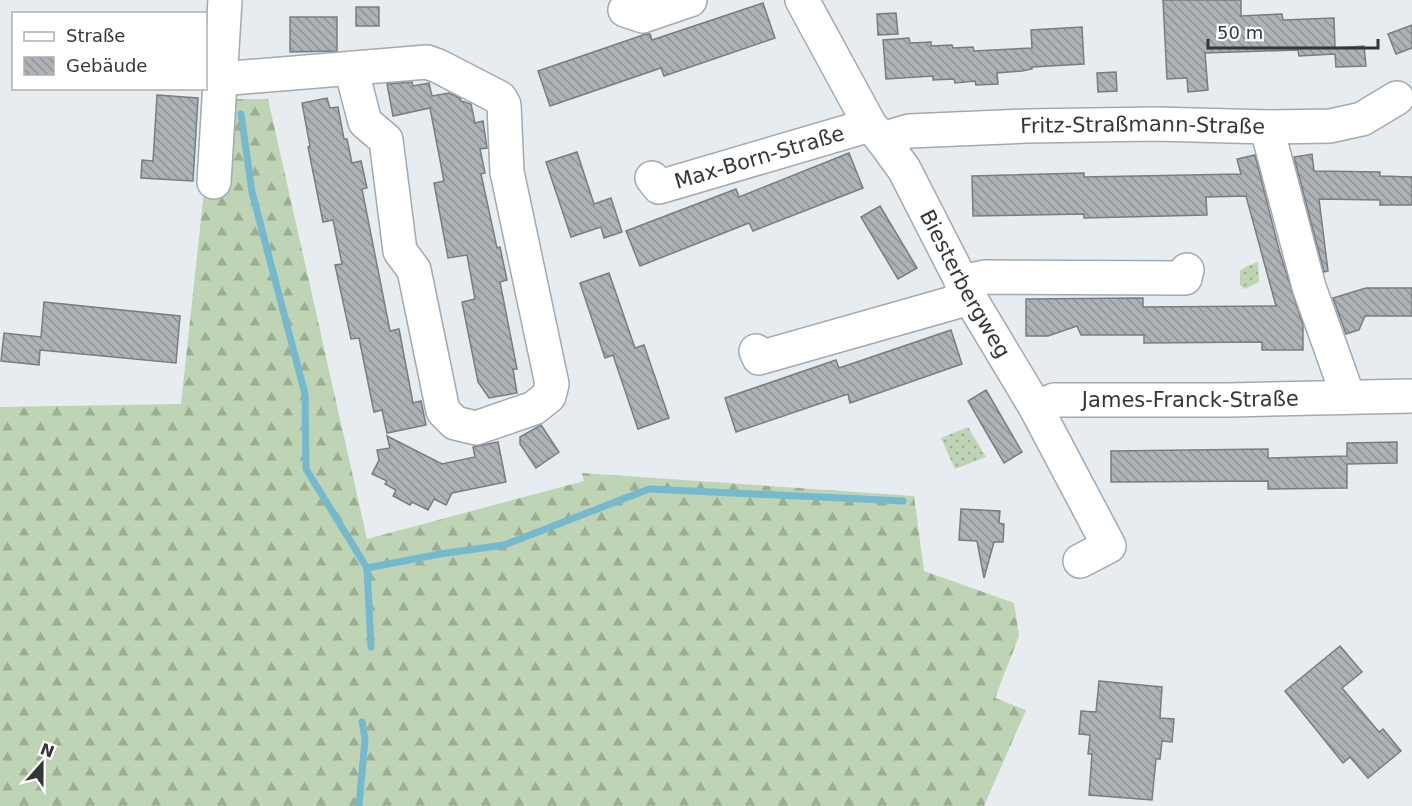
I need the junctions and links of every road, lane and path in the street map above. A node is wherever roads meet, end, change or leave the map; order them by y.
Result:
1 (225, 0) edge
2 (690, 0) edge
3 (802, 0) edge
4 (625, 10) dead end
5 (351, 68) junction
6 (220, 79) junction
7 (1398, 98) dead end
8 (1269, 127) junction
9 (876, 132) junction
10 (652, 178) dead end
11 (214, 182) dead end
12 (1187, 270) dead end
13 (965, 290) junction
14 (756, 351) dead end
15 (1412, 396) edge
16 (1345, 397) junction
17 (1036, 408) junction
18 (1080, 561) dead end

1 - 6 street
2 - 4 street
3 - 9 street, Biesterbergweg
5 - 5 street
5 - 6 street
6 - 11 street
7 - 8 street, Fritz-Straßmann-Straße
8 - 9 street, Fritz-Straßmann-Straße
8 - 16 street
9 - 10 street, Max-Born-Straße
9 - 13 street, Biesterbergweg
12 - 13 street
13 - 14 street
13 - 17 street, Biesterbergweg
15 - 16 street, James-Franck-Straße
16 - 17 street, James-Franck-Straße
17 - 18 street, Biesterbergweg

